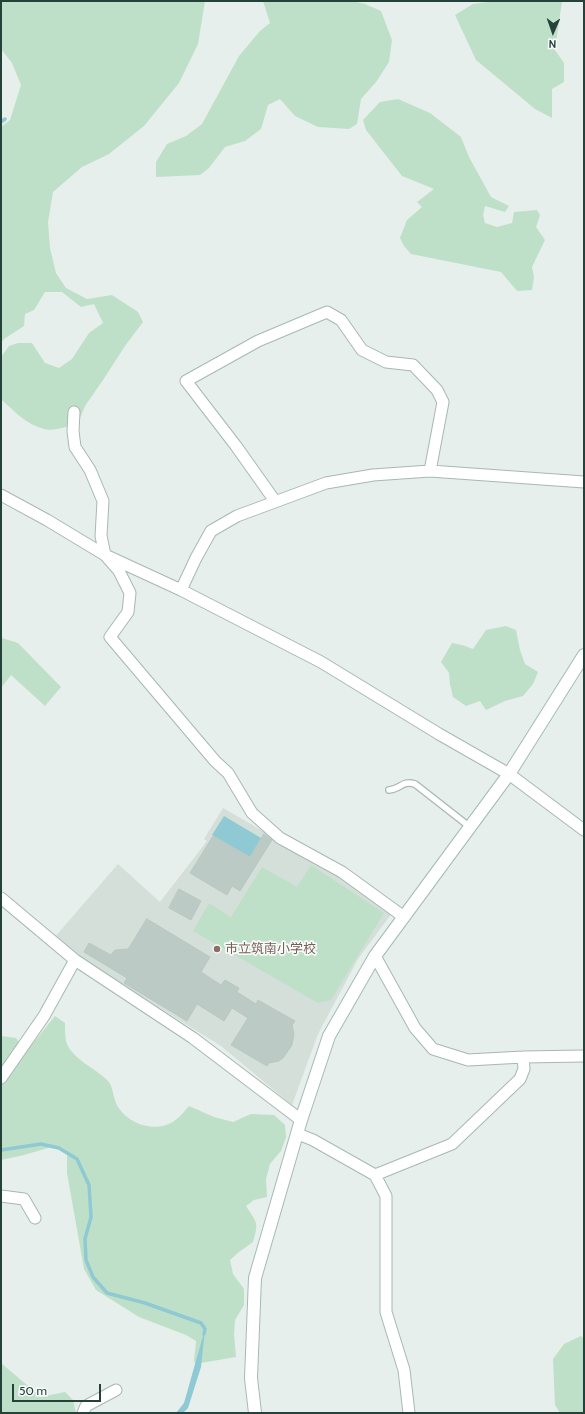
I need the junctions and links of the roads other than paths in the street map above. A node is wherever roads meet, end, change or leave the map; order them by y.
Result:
1 (74, 412) dead end
2 (430, 471) junction
3 (584, 482) edge
4 (1, 495) edge
5 (275, 501) junction
6 (105, 555) junction
7 (181, 590) junction
8 (584, 655) edge
9 (509, 774) junction
10 (389, 790) dead end
11 (470, 827) junction
12 (584, 830) edge
13 (1, 898) edge
14 (404, 917) junction
15 (376, 956) junction
16 (75, 960) junction
17 (584, 1056) edge
18 (523, 1057) junction
19 (1, 1078) edge
20 (301, 1120) junction
21 (298, 1134) junction
22 (375, 1175) junction
23 (1, 1196) edge
24 (35, 1218) dead end
25 (116, 1390) dead end
26 (83, 1413) edge
27 (255, 1413) edge
28 (409, 1413) edge

1 - 6 street
2 - 3 street
2 - 5 street
2 - 5 street
4 - 6 street
5 - 7 street
6 - 7 street
6 - 14 street
7 - 9 street
8 - 9 street
9 - 11 street
9 - 12 street
10 - 11 lane
11 - 14 street
13 - 16 street
14 - 15 street
15 - 18 street
15 - 20 street
16 - 19 street
16 - 20 street
17 - 18 street
18 - 22 street
20 - 21 street
21 - 22 street
21 - 27 street
22 - 28 street
23 - 24 street
25 - 26 street

